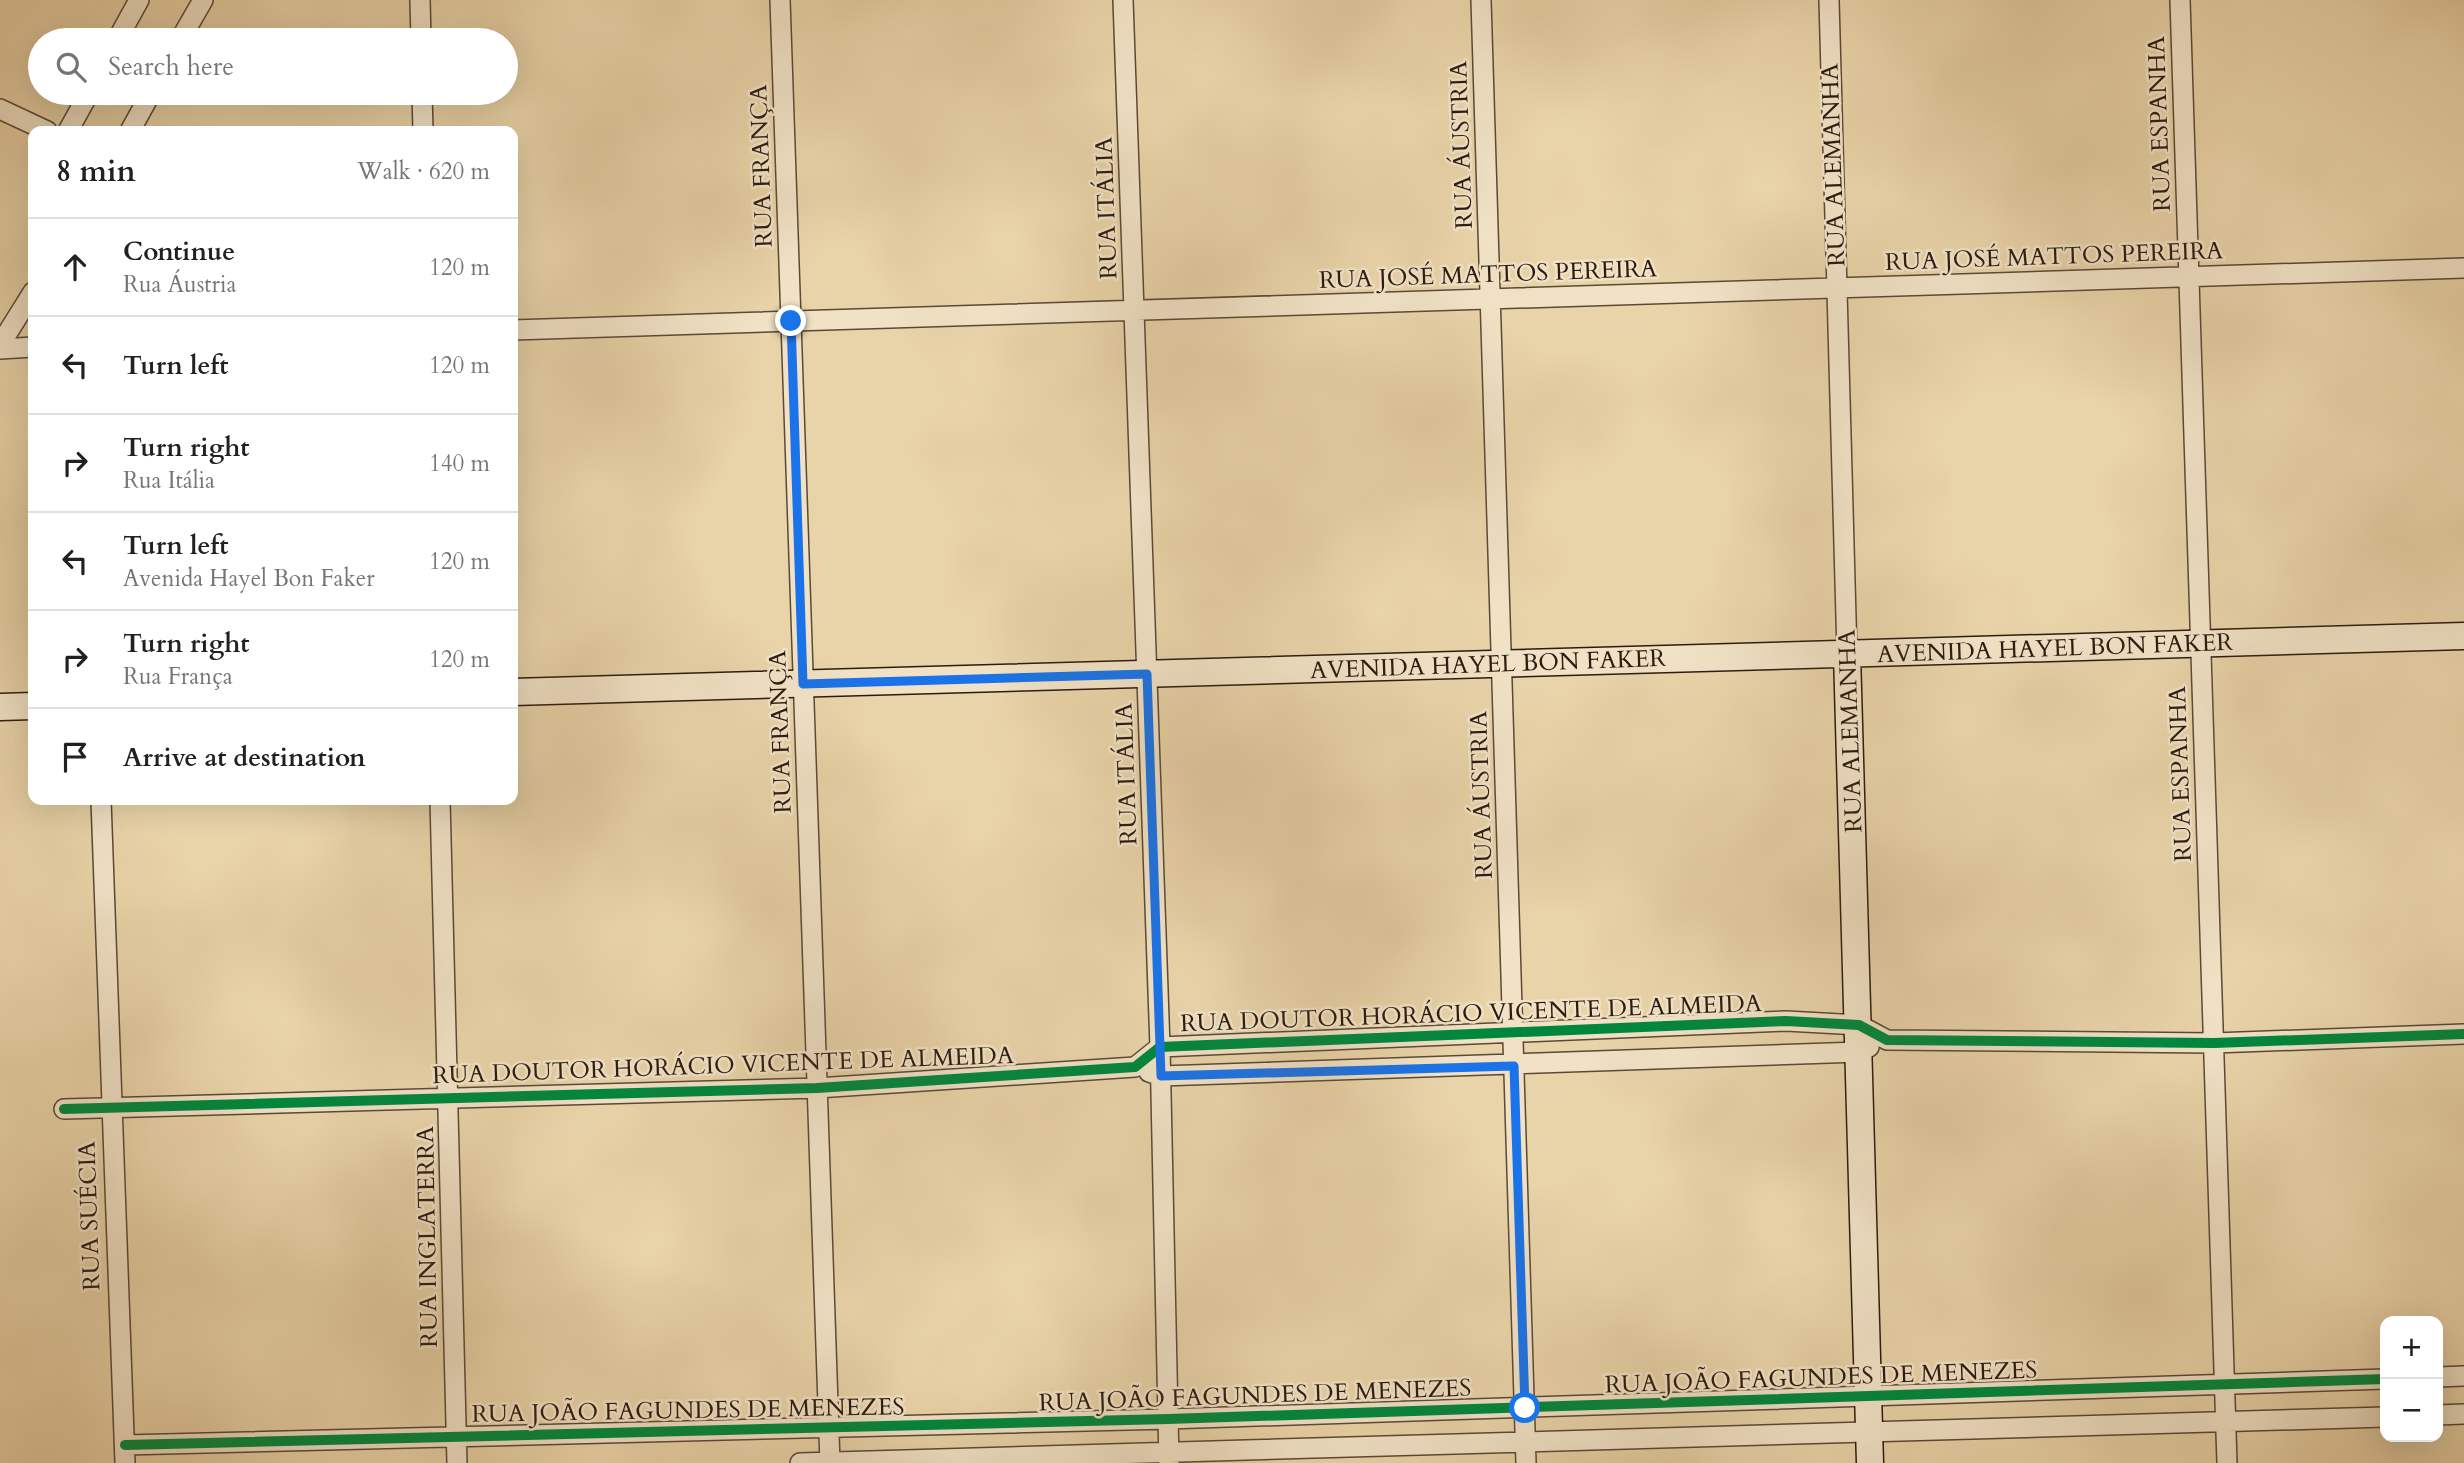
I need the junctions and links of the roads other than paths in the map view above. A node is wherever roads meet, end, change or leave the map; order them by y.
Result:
1 (139, 0) edge
2 (203, 0) edge
3 (420, 0) edge
4 (780, 0) edge
5 (1123, 0) edge
6 (1481, 0) edge
7 (1829, 0) edge
8 (2180, 0) edge
9 (124, 28) edge
10 (187, 28) edge
11 (421, 28) edge
12 (82, 105) edge
13 (144, 105) edge
14 (422, 105) edge
15 (0, 109) edge
16 (36, 126) edge
17 (71, 126) edge
18 (133, 126) edge
19 (423, 126) edge
20 (2464, 268) edge
21 (2189, 276) junction
22 (1837, 288) junction
23 (1490, 299) junction
24 (28, 300) edge
25 (1134, 310) junction
26 (791, 321) junction
27 (518, 330) edge
28 (0, 347) edge
29 (28, 347) edge
30 (2464, 636) edge
31 (2200, 644) junction
32 (1847, 654) junction
33 (1502, 664) junction
34 (1147, 674) junction
35 (803, 684) junction
36 (518, 692) edge
37 (28, 706) edge
38 (0, 707) edge
39 (101, 805) edge
40 (440, 805) edge
41 (1859, 1025) junction
42 (1513, 1030) junction
43 (2464, 1034) edge
44 (1887, 1040) junction
45 (2214, 1043) junction
46 (1160, 1047) junction
47 (1859, 1052) junction
48 (1514, 1066) junction
49 (1135, 1067) junction
50 (1161, 1076) junction
51 (817, 1088) junction
52 (448, 1098) junction
53 (64, 1108) dead end
54 (110, 1108) junction
55 (2464, 1376) edge
56 (2443, 1377) edge
57 (2380, 1379) edge
58 (2225, 1386) junction
59 (1868, 1397) junction
60 (1525, 1408) junction
61 (2464, 1414) edge
62 (2443, 1415) edge
63 (2380, 1417) edge
64 (1168, 1419) junction
65 (2226, 1422) junction
66 (829, 1427) junction
67 (1869, 1433) junction
68 (457, 1437) junction
69 (1526, 1442) junction
70 (125, 1454) edge
71 (1169, 1458) edge
72 (457, 1463) edge
73 (800, 1463) edge
74 (830, 1463) edge
75 (1526, 1463) edge
76 (1870, 1463) edge
77 (2227, 1463) edge

1 - 9 street
2 - 10 street
3 - 11 street
4 - 26 street, RUA FRANÇA
5 - 25 street, RUA ITÁLIA
6 - 23 street, RUA ÁUSTRIA
7 - 22 street, RUA ALEMANHA
8 - 21 street, RUA ESPANHA
12 - 17 street
13 - 18 street
14 - 19 street
15 - 16 street
20 - 21 street, RUA JOSÉ MATTOS PEREIRA
21 - 22 street, RUA JOSÉ MATTOS PEREIRA
21 - 31 street, RUA ESPANHA
22 - 23 street, RUA JOSÉ MATTOS PEREIRA
22 - 32 street, RUA ALEMANHA
23 - 25 street, RUA JOSÉ MATTOS PEREIRA
23 - 33 street, RUA ÁUSTRIA
24 - 28 street
25 - 26 street, RUA JOSÉ MATTOS PEREIRA
25 - 34 street, RUA ITÁLIA
26 - 27 street, RUA JOSÉ MATTOS PEREIRA
26 - 35 street, RUA FRANÇA
28 - 29 street
30 - 31 street, AVENIDA HAYEL BON FAKER
31 - 32 street, AVENIDA HAYEL BON FAKER
31 - 45 street, RUA ESPANHA
32 - 33 street, AVENIDA HAYEL BON FAKER
32 - 41 street, RUA ALEMANHA
33 - 34 street, AVENIDA HAYEL BON FAKER
33 - 42 street, RUA ÁUSTRIA
34 - 35 street, AVENIDA HAYEL BON FAKER
34 - 46 street, RUA ITÁLIA
35 - 36 street, AVENIDA HAYEL BON FAKER
35 - 51 street, RUA FRANÇA
37 - 38 street
39 - 54 street, RUA SUÉCIA
40 - 52 street, RUA INGLATERRA
41 - 42 street, RUA DOUTOR HORÁCIO VICENTE DE ALMEIDA
41 - 44 street, RUA DOUTOR HORÁCIO VICENTE DE ALMEIDA
41 - 47 street, RUA ALEMANHA
42 - 46 street, RUA DOUTOR HORÁCIO VICENTE DE ALMEIDA
42 - 48 street, RUA ÁUSTRIA
43 - 45 street, RUA DOUTOR HORÁCIO VICENTE DE ALMEIDA
44 - 45 street, RUA DOUTOR HORÁCIO VICENTE DE ALMEIDA
44 - 47 street
45 - 58 street, RUA ESPANHA
46 - 49 street, RUA DOUTOR HORÁCIO VICENTE DE ALMEIDA
46 - 50 street, RUA ITÁLIA
47 - 48 street
47 - 59 street, RUA ALEMANHA
48 - 50 street
48 - 60 street, RUA ÁUSTRIA
49 - 50 street
49 - 51 street, RUA DOUTOR HORÁCIO VICENTE DE ALMEIDA
50 - 64 street, RUA ITÁLIA
51 - 52 street, RUA DOUTOR HORÁCIO VICENTE DE ALMEIDA
51 - 66 street, RUA FRANÇA
52 - 54 street, RUA DOUTOR HORÁCIO VICENTE DE ALMEIDA
52 - 68 street, RUA INGLATERRA
53 - 54 street, RUA DOUTOR HORÁCIO VICENTE DE ALMEIDA
54 - 70 street, RUA SUÉCIA
55 - 56 street
57 - 58 street, RUA JOÃO FAGUNDES DE MENEZES
58 - 59 street, RUA JOÃO FAGUNDES DE MENEZES
58 - 65 street, RUA ESPANHA
59 - 60 street, RUA JOÃO FAGUNDES DE MENEZES
59 - 67 street, RUA ALEMANHA
60 - 64 street, RUA JOÃO FAGUNDES DE MENEZES
60 - 69 street, RUA ÁUSTRIA
61 - 62 street
63 - 65 street
64 - 66 street, RUA JOÃO FAGUNDES DE MENEZES
64 - 71 street, RUA ITÁLIA
65 - 67 street
65 - 77 street, RUA ESPANHA
66 - 68 street, RUA JOÃO FAGUNDES DE MENEZES
66 - 74 street, RUA FRANÇA
67 - 69 street
67 - 76 street, RUA ALEMANHA
68 - 70 street, RUA JOÃO FAGUNDES DE MENEZES
68 - 72 street, RUA INGLATERRA
69 - 71 street
69 - 75 street, RUA ÁUSTRIA
71 - 74 street
73 - 74 street

